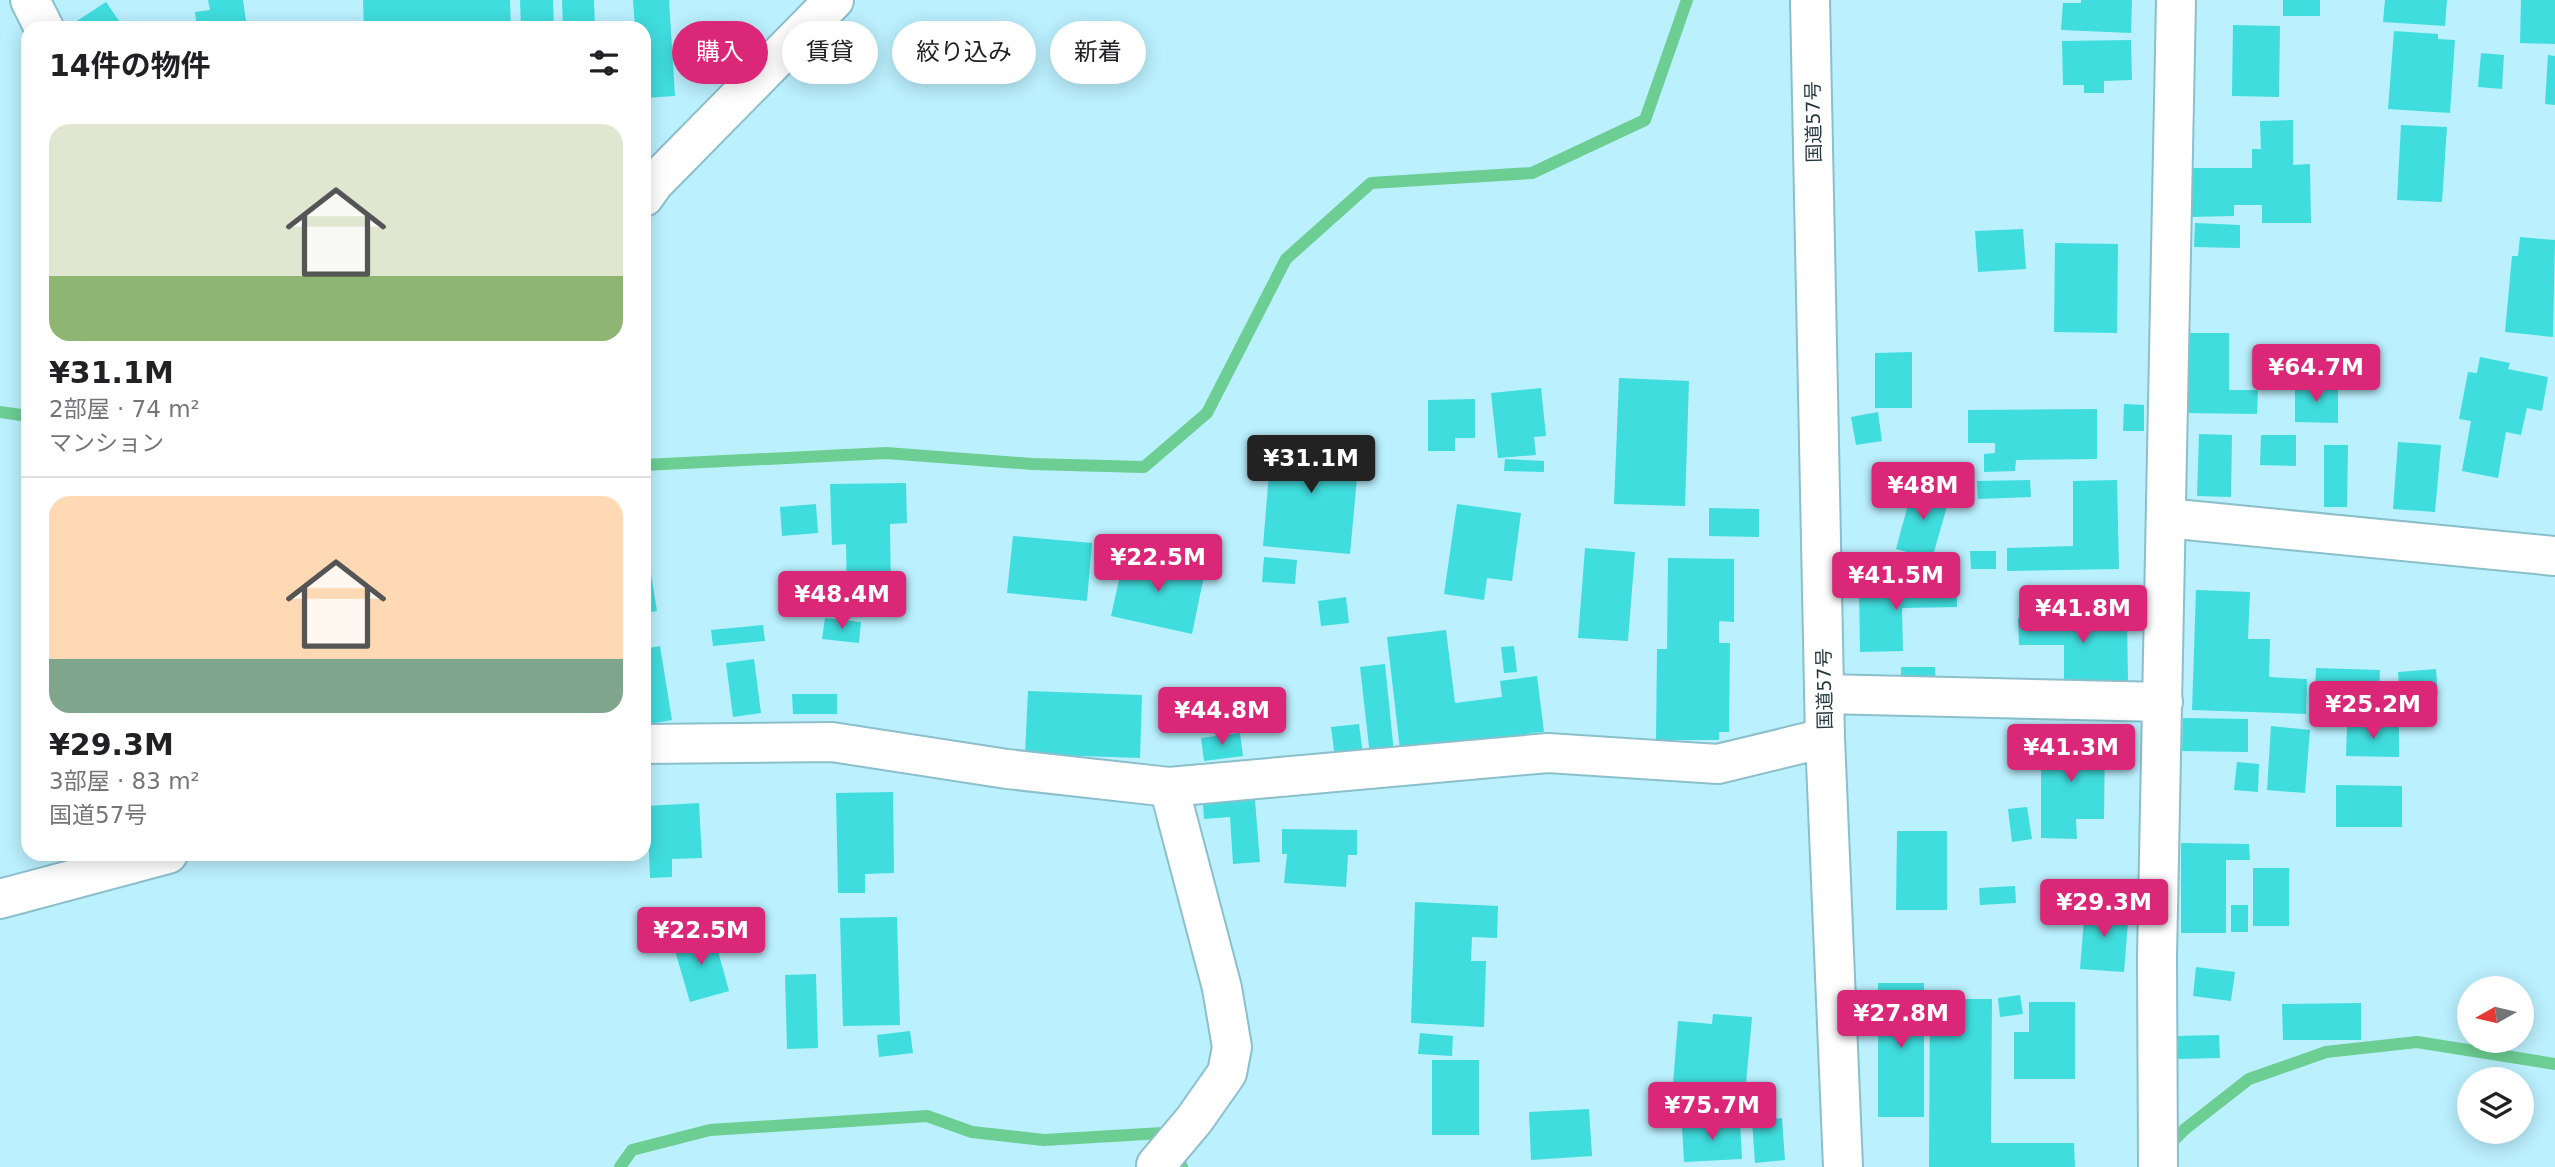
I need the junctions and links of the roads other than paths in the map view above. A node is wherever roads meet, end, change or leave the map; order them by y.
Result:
1 (30, 0) edge
2 (834, 0) edge
3 (1810, 0) edge
4 (2176, 0) edge
5 (40, 21) edge
6 (651, 187) edge
7 (2166, 518) junction
8 (2555, 556) edge
9 (1824, 695) junction
10 (2163, 702) junction
11 (1825, 738) junction
12 (651, 744) edge
13 (1169, 787) junction
14 (142, 861) edge
15 (0, 899) edge
16 (1146, 1166) edge
17 (1843, 1167) edge
18 (2158, 1167) edge

1 - 5 main road
2 - 6 main road
3 - 9 main road, 国道57号
4 - 7 main road
7 - 8 main road
7 - 10 main road
9 - 10 main road
9 - 11 main road, 国道57号
10 - 18 main road
11 - 13 main road
11 - 17 main road, 国道57号
12 - 13 main road
13 - 16 main road
14 - 15 main road

